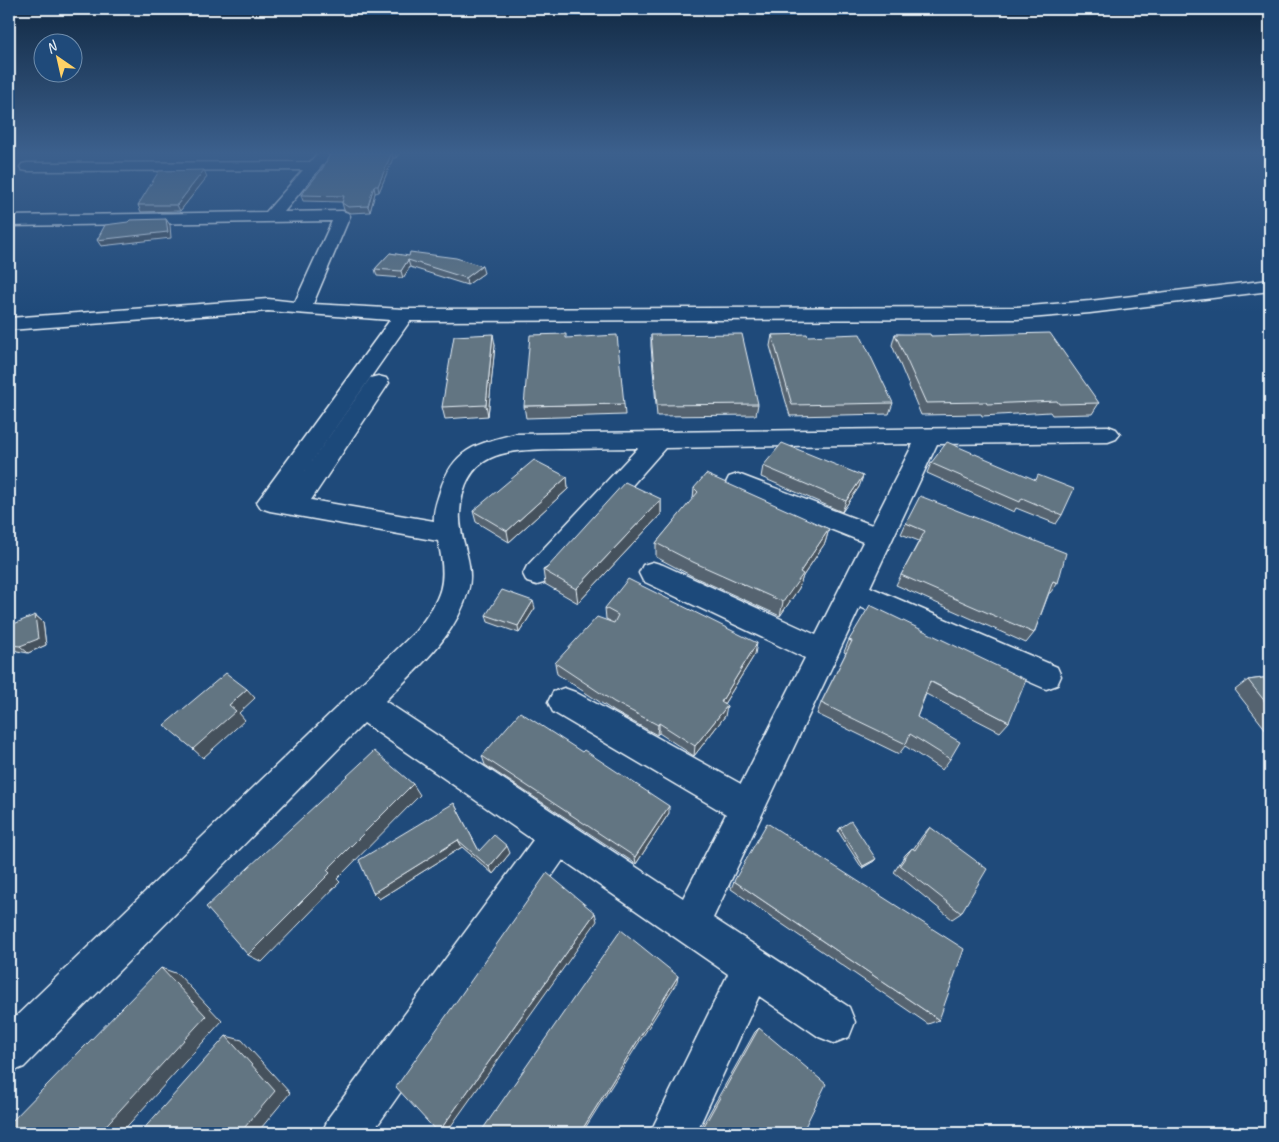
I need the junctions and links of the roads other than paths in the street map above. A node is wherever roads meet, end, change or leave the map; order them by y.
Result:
1 (281, 205) edge
2 (271, 217) junction
3 (9, 221) edge
4 (1270, 285) edge
5 (302, 308) junction
6 (414, 315) junction
7 (9, 324) edge
8 (1108, 434) dead end
9 (929, 436) junction
10 (659, 440) junction
11 (738, 483) dead end
12 (449, 533) junction
13 (879, 538) junction
14 (653, 573) dead end
15 (537, 574) dead end
16 (853, 592) junction
17 (824, 652) junction
18 (1046, 676) dead end
19 (564, 702) dead end
20 (362, 704) junction
21 (748, 808) junction
22 (558, 836) junction
23 (690, 925) junction
24 (752, 967) junction
25 (834, 1022) dead end
26 (9, 1052) edge
27 (345, 1133) edge
28 (673, 1133) edge

1 - 2 street
2 - 3 street
2 - 5 street
4 - 6 street
5 - 6 street
5 - 7 street
6 - 12 street
8 - 9 street
9 - 10 street
9 - 13 street
10 - 12 street
10 - 15 street
11 - 13 street
12 - 20 street
13 - 16 street
14 - 17 street
16 - 17 street
16 - 18 street
17 - 21 street
19 - 21 street
20 - 22 street
20 - 26 street
21 - 23 street
22 - 23 street
22 - 27 street
23 - 24 street
24 - 25 street
24 - 28 street

